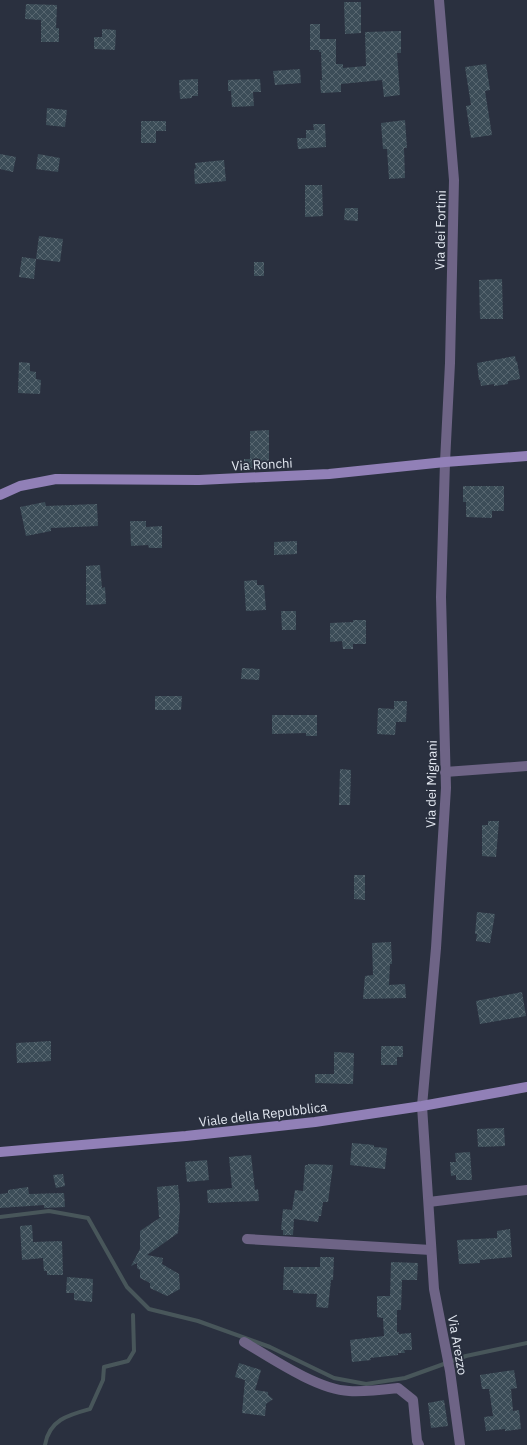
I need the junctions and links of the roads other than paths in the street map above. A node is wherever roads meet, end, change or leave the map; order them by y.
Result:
1 (439, 0) edge
2 (527, 456) edge
3 (445, 462) junction
4 (0, 495) edge
5 (527, 766) edge
6 (445, 772) junction
7 (527, 1087) edge
8 (422, 1106) junction
9 (0, 1152) edge
10 (527, 1190) edge
11 (429, 1202) junction
12 (247, 1239) dead end
13 (431, 1250) junction
14 (244, 1342) dead end
15 (420, 1445) edge
16 (460, 1445) edge

1 - 3 street, Via dei Fortini
2 - 3 street, Via Ronchi
3 - 4 street, Via Ronchi
3 - 6 street, Via dei Mignani
5 - 6 street
6 - 8 street, Via dei Mignani
7 - 8 street, Viale della Repubblica
8 - 9 street, Viale della Repubblica
8 - 11 street, Via Arezzo
10 - 11 street
11 - 13 street, Via Arezzo
12 - 13 street
13 - 16 street, Via Arezzo
14 - 15 street

